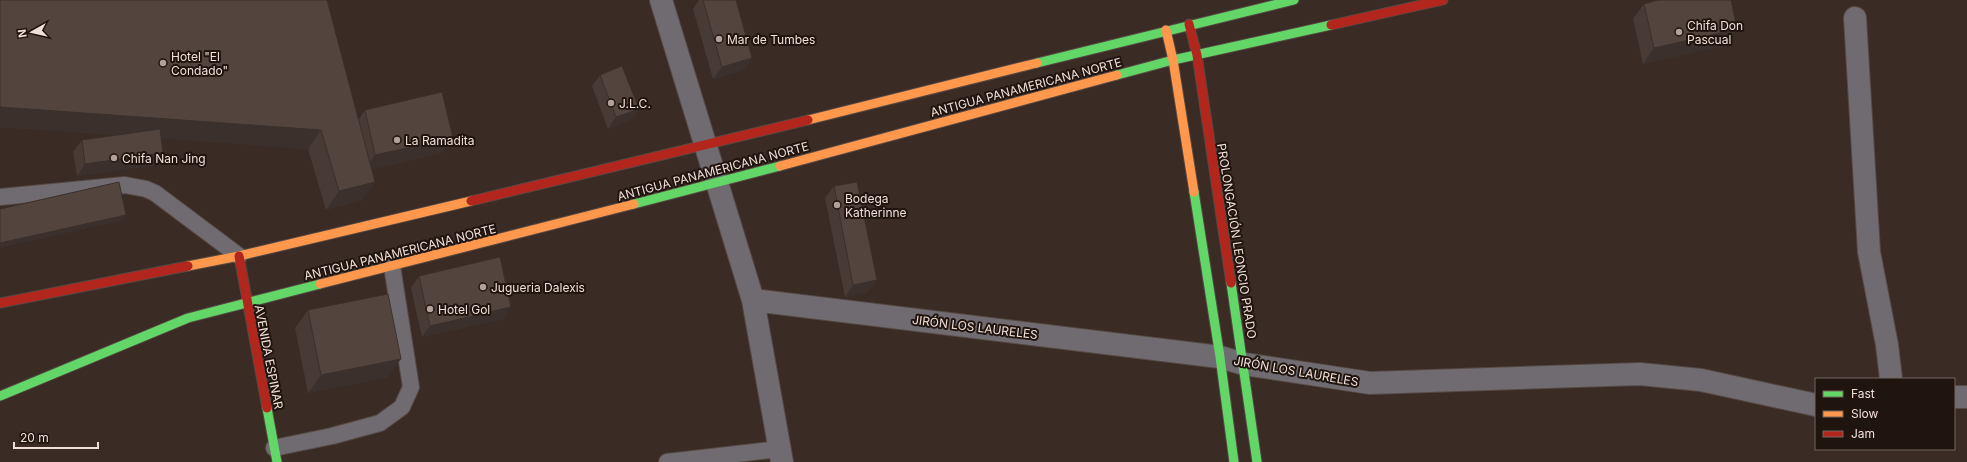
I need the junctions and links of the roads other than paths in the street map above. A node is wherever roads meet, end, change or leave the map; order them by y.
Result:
1 (661, 0) edge
2 (1294, 0) edge
3 (1443, 0) edge
4 (1855, 18) dead end
5 (1189, 24) junction
6 (1166, 30) junction
7 (1197, 55) junction
8 (1174, 60) junction
9 (705, 146) junction
10 (717, 183) junction
11 (0, 197) edge
12 (239, 256) junction
13 (392, 266) junction
14 (753, 300) junction
15 (0, 303) edge
16 (247, 303) junction
17 (1220, 356) junction
18 (1244, 364) junction
19 (1891, 378) edge
20 (0, 396) edge
21 (1955, 397) edge
22 (1967, 397) edge
23 (1815, 406) edge
24 (275, 455) edge
25 (781, 456) edge
26 (667, 462) edge
27 (1234, 462) edge
28 (1257, 462) edge

1 - 9 street
2 - 5 main road, ANTIGUA PANAMERICANA NORTE
3 - 7 main road, ANTIGUA PANAMERICANA NORTE
4 - 19 street
5 - 6 main road, ANTIGUA PANAMERICANA NORTE
5 - 7 main road, PROLONGACIÓN LEONCIO PRADO
6 - 8 main road
6 - 9 main road, ANTIGUA PANAMERICANA NORTE
7 - 8 main road, ANTIGUA PANAMERICANA NORTE
7 - 18 main road, PROLONGACIÓN LEONCIO PRADO
8 - 10 main road, ANTIGUA PANAMERICANA NORTE
8 - 17 main road
9 - 10 street
9 - 12 main road, ANTIGUA PANAMERICANA NORTE
10 - 13 main road, ANTIGUA PANAMERICANA NORTE
10 - 14 street
11 - 12 lane
12 - 15 main road, ANTIGUA PANAMERICANA NORTE
12 - 16 main road, AVENIDA ESPINAR
13 - 16 main road, ANTIGUA PANAMERICANA NORTE
13 - 24 lane
14 - 17 street, JIRÓN LOS LAURELES
14 - 25 street
16 - 20 main road, ANTIGUA PANAMERICANA NORTE
16 - 24 main road, AVENIDA ESPINAR
17 - 18 street, JIRÓN LOS LAURELES
17 - 27 main road
18 - 23 street, JIRÓN LOS LAURELES
18 - 28 main road, PROLONGACIÓN LEONCIO PRADO
21 - 22 street
25 - 26 lane

